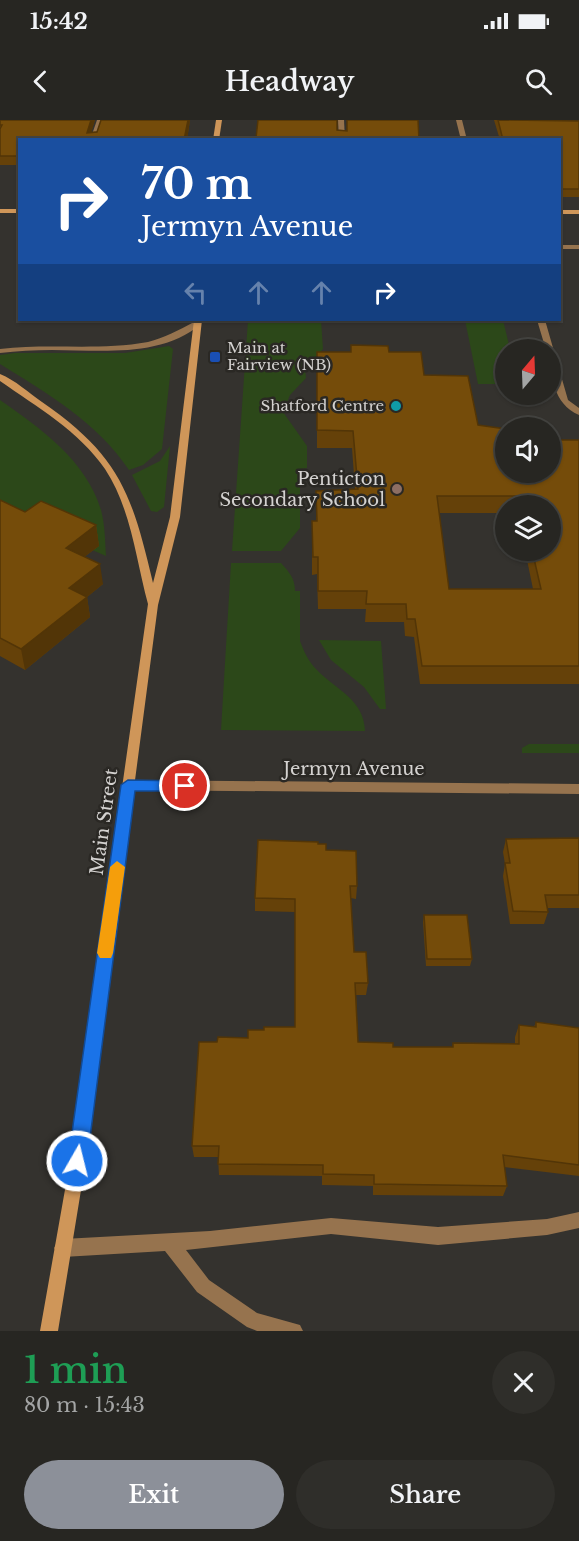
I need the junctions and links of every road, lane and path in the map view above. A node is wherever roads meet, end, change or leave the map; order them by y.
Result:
1 (100, 120) edge
2 (219, 120) edge
3 (340, 120) edge
4 (459, 120) edge
5 (94, 138) edge
6 (216, 138) edge
7 (342, 138) edge
8 (464, 138) edge
9 (0, 211) edge
10 (18, 211) edge
11 (561, 212) edge
12 (579, 212) edge
13 (561, 247) edge
14 (579, 247) edge
15 (541, 321) edge
16 (197, 322) edge
17 (547, 339) edge
18 (0, 351) edge
19 (0, 377) edge
20 (561, 390) edge
21 (579, 412) edge
22 (153, 605) junction
23 (128, 785) junction
24 (579, 789) edge
25 (579, 1220) edge
26 (170, 1243) junction
27 (63, 1248) junction
28 (49, 1331) edge
29 (294, 1331) edge

1 - 5 street
2 - 6 main road
3 - 7 street
4 - 8 street
9 - 10 main road
11 - 12 main road
13 - 14 street
15 - 17 street
16 - 18 street
16 - 22 main road, Main Street
19 - 22 main road
20 - 21 street
22 - 23 main road, Main Street
23 - 24 street, Jermyn Avenue
23 - 27 main road, Main Street
25 - 26 street
26 - 27 street
26 - 29 street
27 - 28 main road, Main Street

